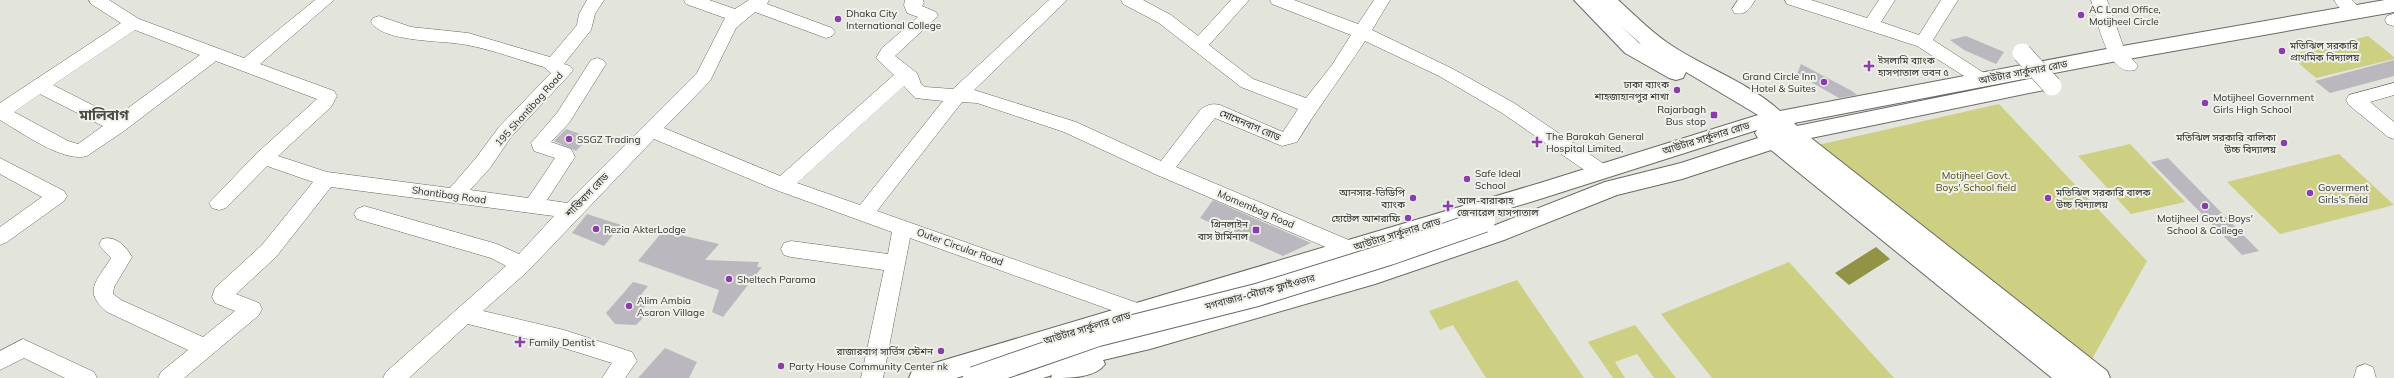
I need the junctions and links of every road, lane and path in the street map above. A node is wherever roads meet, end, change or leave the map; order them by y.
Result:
1 (97, 0) edge
2 (326, 0) edge
3 (596, 0) edge
4 (692, 0) edge
5 (913, 0) edge
6 (1059, 0) edge
7 (1129, 0) edge
8 (1241, 0) edge
9 (1278, 0) edge
10 (1382, 0) edge
11 (1584, 0) edge
12 (1606, 0) edge
13 (1793, 0) edge
14 (1887, 0) edge
15 (1950, 0) edge
16 (2099, 0) edge
17 (757, 3) edge
18 (2349, 6) edge
19 (737, 16) junction
20 (2394, 16) edge
21 (379, 22) dead end
22 (133, 23) junction
23 (1872, 24) junction
24 (826, 32) dead end
25 (1361, 32) junction
26 (1923, 42) junction
27 (1199, 45) junction
28 (214, 53) junction
29 (2022, 53) dead end
30 (2123, 60) junction
31 (554, 64) junction
32 (598, 64) dead end
33 (247, 65) junction
34 (904, 72) junction
35 (1981, 80) junction
36 (39, 86) junction
37 (2052, 86) dead end
38 (2394, 89) edge
39 (958, 95) junction
40 (1309, 106) junction
41 (0, 112) edge
42 (1766, 120) junction
43 (118, 126) junction
44 (651, 130) junction
45 (2394, 132) edge
46 (1784, 138) junction
47 (264, 158) junction
48 (0, 165) edge
49 (1164, 170) junction
50 (1600, 171) junction
51 (326, 179) junction
52 (783, 185) junction
53 (1540, 191) junction
54 (454, 196) junction
55 (219, 203) dead end
56 (532, 206) junction
57 (571, 211) junction
58 (364, 214) dead end
59 (864, 214) junction
60 (903, 227) junction
61 (0, 237) edge
62 (109, 245) dead end
63 (792, 249) dead end
64 (1349, 249) junction
65 (895, 263) junction
66 (521, 265) junction
67 (1139, 312) junction
68 (466, 315) junction
69 (1150, 339) junction
70 (1127, 345) junction
71 (205, 348) junction
72 (0, 361) edge
73 (86, 378) edge
74 (170, 378) edge
75 (394, 378) edge
76 (613, 378) edge
77 (872, 378) edge
78 (921, 378) edge
79 (974, 378) edge
80 (1009, 378) edge
81 (1063, 378) edge
82 (2070, 378) edge
83 (2098, 378) edge

1 - 22 street
2 - 33 street
3 - 31 street
4 - 19 street
5 - 34 street
6 - 39 street
7 - 27 street
8 - 27 street
9 - 25 street
10 - 25 street
11 - 42 main road
12 - 42 main road
13 - 23 street
14 - 23 street
15 - 26 street
16 - 30 street
17 - 19 street, শান্তিবাগ রোড
17 - 24 street
18 - 20 main road, আউটার সার্কুলার রোড
18 - 30 main road, আউটার সার্কুলার রোড
19 - 44 street, শান্তিবাগ রোড
20 - 30 main road, আউটার সার্কুলার রোড
21 - 31 street
22 - 28 street
22 - 36 street
23 - 26 street
25 - 40 street
25 - 50 street
26 - 35 street
27 - 40 street
28 - 33 street
28 - 43 street
29 - 37 street, bridge
30 - 35 main road, আউটার সার্কুলার রোড
30 - 46 main road, আউটার সার্কুলার রোড
31 - 54 street, 195 Shantibag Road
32 - 56 street
33 - 47 street
34 - 39 street
34 - 52 street
35 - 42 main road, আউটার সার্কুলার রোড
36 - 41 street
36 - 43 street
38 - 45 street
39 - 49 street
39 - 59 street
40 - 49 street, মোমেনবাগ রোড
41 - 43 street
42 - 46 main road
42 - 50 main road, আউটার সার্কুলার রোড
44 - 52 street
44 - 57 street, শান্তিবাগ রোড
46 - 69 main road, আউটার সার্কুলার রোড
46 - 82 main road
46 - 83 main road
47 - 51 street, Shantibag Road
47 - 55 street
48 - 61 street
49 - 64 street, Momembag Road
50 - 53 main road, আউটার সার্কুলার রোড
51 - 54 street, Shantibag Road
51 - 71 street
52 - 59 street
53 - 64 main road, আউটার সার্কুলার রোড
53 - 79 main road, মগবাজার-মৌচাক ফ্লাইওভার, bridge
54 - 56 street, Shantibag Road
56 - 57 street, Shantibag Road
57 - 66 street, শান্তিবাগ রোড
58 - 66 street
59 - 60 street
60 - 65 street, Outer Circular Road
60 - 67 street, Outer Circular Road
62 - 71 street
63 - 65 street
64 - 67 main road, আউটার সার্কুলার রোড
65 - 77 street, Outer Circular Road
66 - 68 street, শান্তিবাগ রোড
67 - 69 main road
67 - 78 main road, আউটার সার্কুলার রোড
68 - 75 street, শান্তিবাগ রোড
68 - 76 street
69 - 70 main road
70 - 80 main road
70 - 81 main road
71 - 74 street
72 - 73 street

